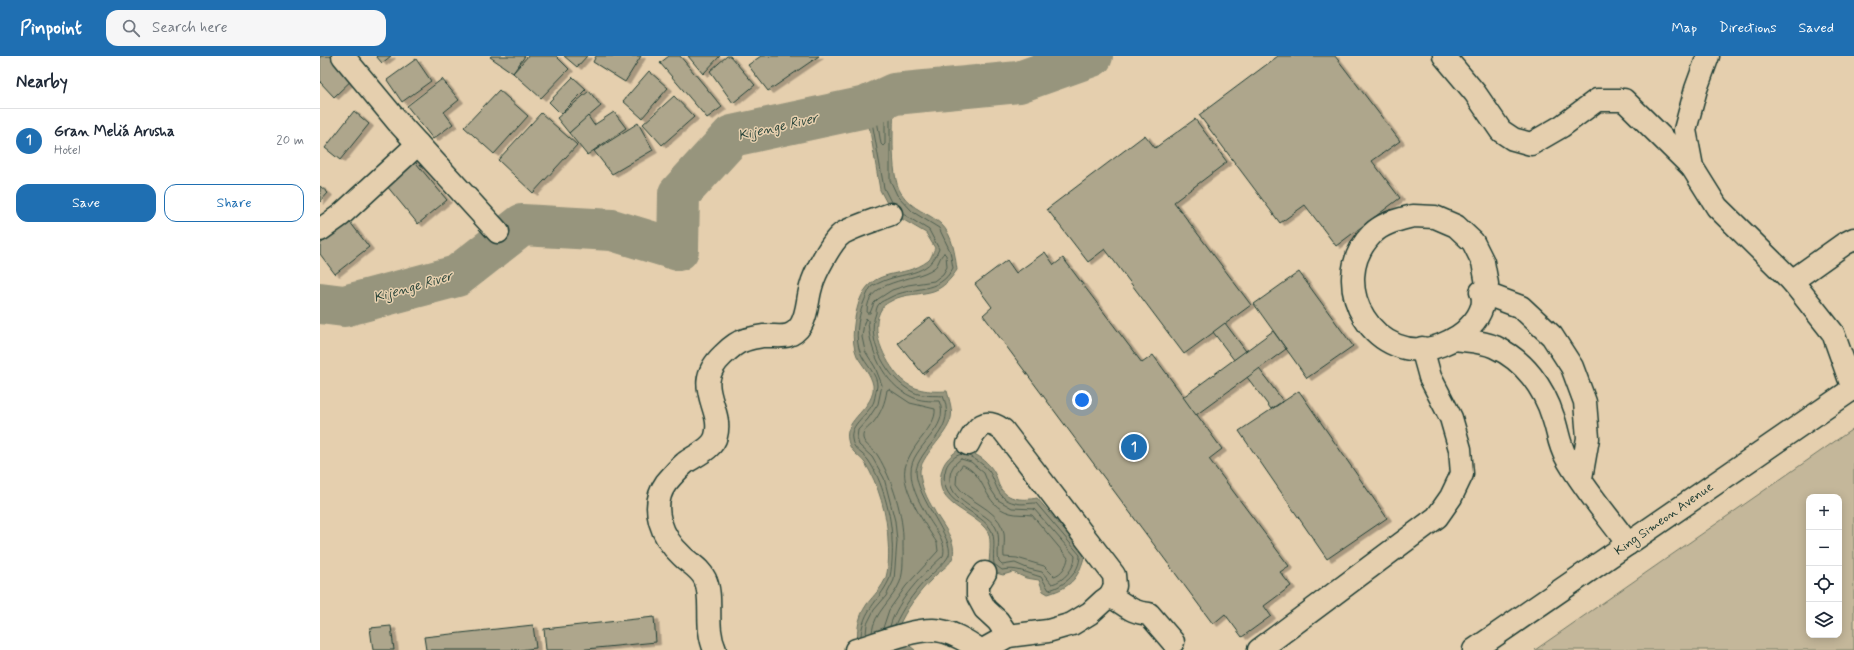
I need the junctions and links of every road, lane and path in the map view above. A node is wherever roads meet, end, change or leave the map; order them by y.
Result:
1 (343, 56) edge
2 (1444, 56) edge
3 (1708, 56) edge
4 (418, 144) junction
5 (1692, 167) junction
6 (891, 214) dead end
7 (320, 230) edge
8 (498, 232) dead end
9 (1854, 239) edge
10 (1792, 281) junction
11 (1482, 292) junction
12 (1454, 339) junction
13 (1422, 348) junction
14 (1854, 389) edge
15 (968, 444) dead end
16 (1580, 478) junction
17 (1628, 544) junction
18 (985, 573) dead end
19 (1110, 596) junction
20 (1008, 636) junction
21 (1173, 642) dead end
22 (715, 650) edge
23 (856, 650) edge
24 (982, 650) edge
25 (1259, 650) edge
26 (1474, 650) edge

1 - 4 main road
2 - 5 main road
3 - 5 main road
4 - 7 main road
4 - 8 main road
5 - 10 main road
6 - 22 main road
9 - 10 main road
10 - 14 main road
11 - 12 main road
11 - 13 main road
11 - 16 main road
12 - 13 main road
12 - 16 main road
13 - 25 main road
14 - 17 main road, King Simeon Avenue
15 - 19 main road
16 - 17 main road
17 - 26 main road, King Simeon Avenue
18 - 20 main road
19 - 20 main road
19 - 21 main road
20 - 24 main road
23 - 24 main road

